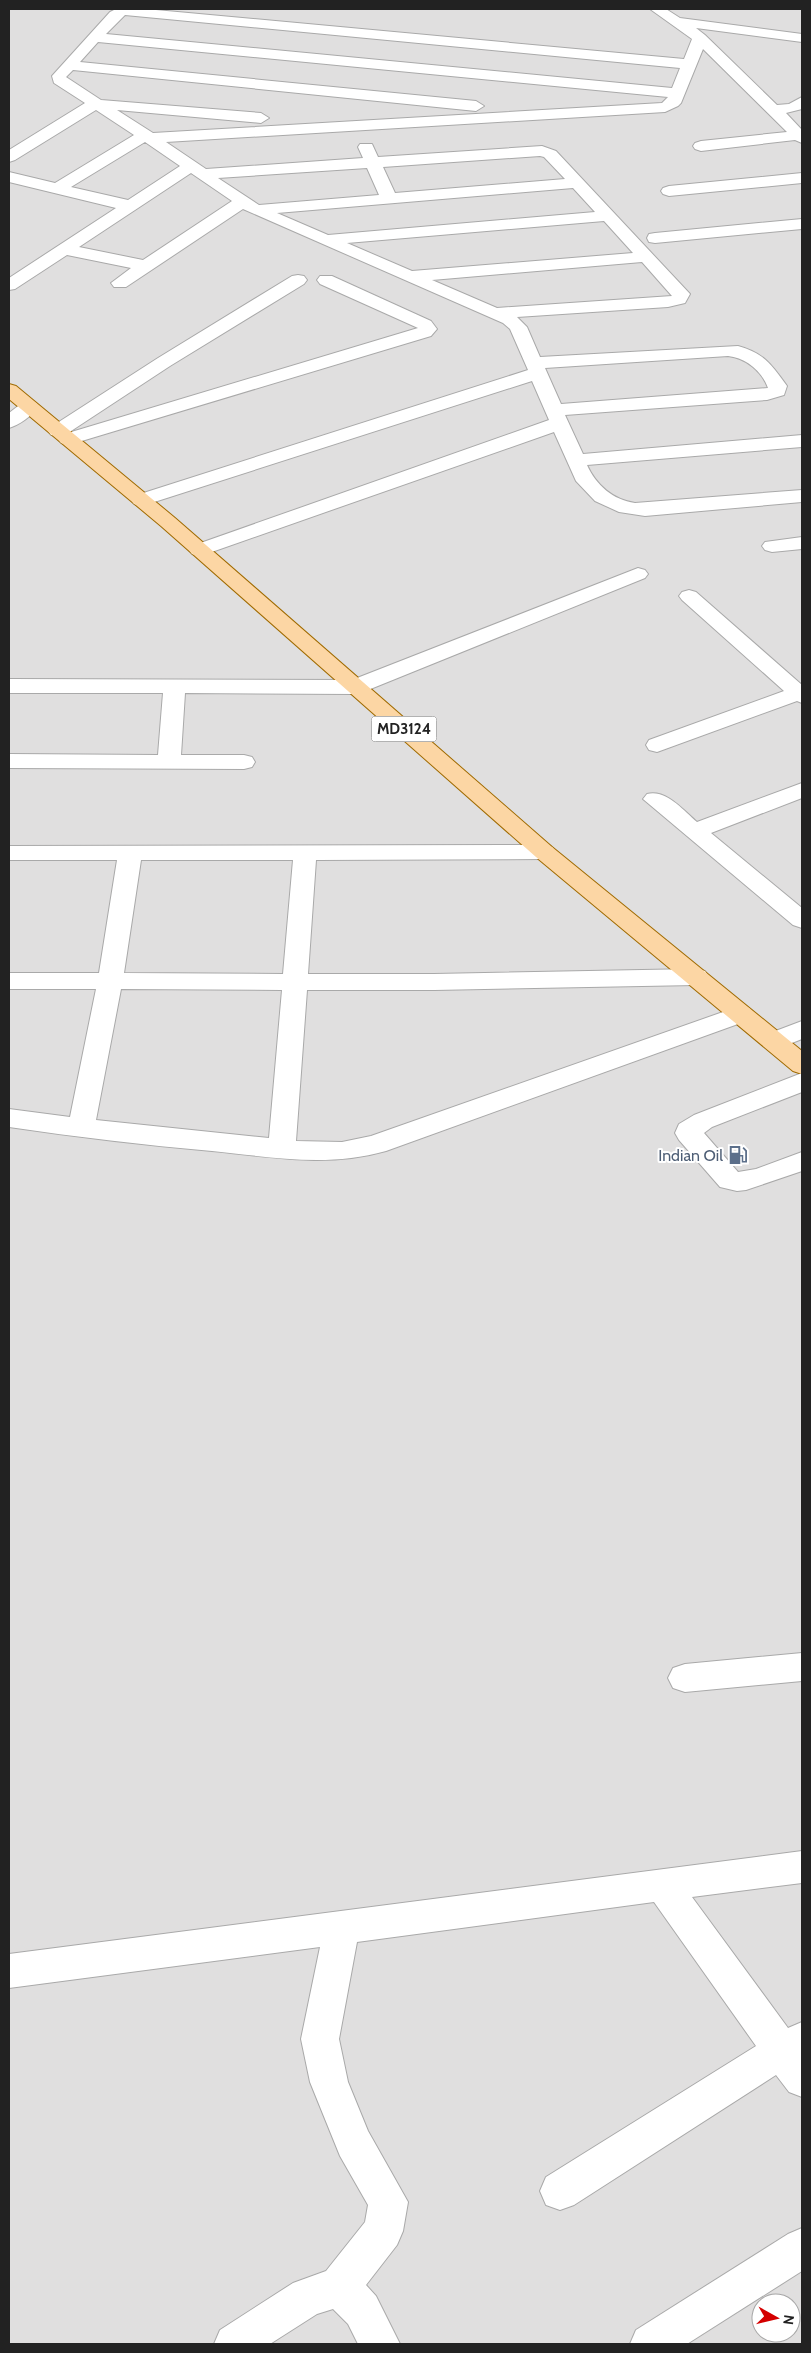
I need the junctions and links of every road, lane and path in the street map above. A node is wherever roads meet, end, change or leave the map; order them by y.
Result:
1 (657, 9) edge
2 (676, 22) junction
3 (272, 24) junction
4 (94, 37) junction
5 (700, 38) junction
6 (802, 38) edge
7 (252, 52) junction
8 (351, 62) junction
9 (689, 64) junction
10 (69, 66) junction
11 (237, 81) junction
12 (68, 86) junction
13 (335, 91) junction
14 (677, 93) junction
15 (802, 102) edge
16 (95, 104) junction
17 (774, 110) junction
18 (215, 114) junction
19 (555, 115) junction
20 (357, 126) junction
21 (801, 136) edge
22 (147, 137) junction
23 (35, 141) junction
24 (701, 146) dead end
25 (9, 157) edge
26 (372, 162) junction
27 (195, 171) junction
28 (9, 177) edge
29 (802, 178) edge
30 (577, 183) junction
31 (57, 189) junction
32 (669, 191) dead end
33 (388, 197) junction
34 (130, 206) junction
35 (248, 206) junction
36 (608, 216) junction
37 (802, 224) edge
38 (655, 238) dead end
39 (326, 240) junction
40 (64, 249) junction
41 (646, 257) junction
42 (145, 266) junction
43 (409, 276) junction
44 (298, 280) dead end
45 (326, 280) dead end
46 (120, 283) dead end
47 (9, 285) edge
48 (496, 313) junction
49 (536, 368) junction
50 (9, 390) edge
51 (29, 407) junction
52 (557, 417) junction
53 (9, 422) edge
54 (63, 435) junction
55 (802, 441) edge
56 (576, 460) junction
57 (802, 496) edge
58 (141, 500) junction
59 (802, 544) edge
60 (772, 546) dead end
61 (199, 550) junction
62 (638, 574) dead end
63 (688, 596) dead end
64 (175, 686) junction
65 (356, 687) junction
66 (10, 691) edge
67 (801, 695) edge
68 (657, 745) dead end
69 (9, 761) edge
70 (169, 762) junction
71 (244, 762) dead end
72 (802, 790) edge
73 (655, 799) dead end
74 (694, 831) junction
75 (304, 852) junction
76 (544, 852) junction
77 (9, 853) edge
78 (130, 853) junction
79 (797, 911) edge
80 (696, 977) junction
81 (9, 982) edge
82 (110, 982) junction
83 (294, 982) junction
84 (740, 1014) junction
85 (802, 1029) edge
86 (774, 1042) junction
87 (802, 1065) edge
88 (802, 1082) edge
89 (9, 1118) edge
90 (82, 1128) junction
91 (282, 1149) junction
92 (802, 1161) edge
93 (802, 1667) edge
94 (685, 1678) dead end
95 (802, 1867) edge
96 (662, 1885) junction
97 (342, 1928) junction
98 (9, 1971) edge
99 (795, 2056) edge
100 (560, 2191) dead end
101 (802, 2248) edge
102 (339, 2287) junction
103 (234, 2344) edge
104 (380, 2344) edge
105 (650, 2344) edge

1 - 2 street
2 - 5 street
2 - 6 street
3 - 4 street
3 - 7 street
3 - 9 street
4 - 7 street
4 - 10 street
5 - 9 street
5 - 17 street
7 - 8 street
8 - 13 street
8 - 14 street
9 - 14 street
10 - 11 street
10 - 12 street
11 - 13 street
11 - 18 street
12 - 16 street
12 - 23 street
13 - 19 street
14 - 19 street
15 - 17 street
16 - 18 street
16 - 22 street
16 - 23 street
17 - 21 street
18 - 20 street
19 - 20 street
20 - 22 street
20 - 26 street
21 - 24 street
22 - 27 street
22 - 31 street
23 - 25 street
26 - 27 street
26 - 30 street
26 - 33 street
27 - 34 street
27 - 35 street
28 - 31 street
29 - 32 street
30 - 33 street
30 - 36 street
31 - 34 street
33 - 35 street
34 - 40 street
35 - 39 street
35 - 42 street
36 - 39 street
36 - 41 street
37 - 38 street
39 - 43 street
40 - 42 street
40 - 47 street
41 - 43 street
41 - 48 street
42 - 46 street
43 - 48 street
44 - 54 street
45 - 54 street
48 - 49 street
49 - 52 street
49 - 52 street
49 - 58 street
50 - 51 main road, MD3124
51 - 53 street
51 - 54 main road, MD3124
52 - 56 street
52 - 61 street
54 - 58 main road, MD3124
55 - 56 street
56 - 57 street
58 - 61 main road, MD3124
59 - 60 street
61 - 65 main road, MD3124
62 - 65 street
63 - 67 street
64 - 65 street
64 - 66 street
64 - 70 street
65 - 76 main road, MD3124
67 - 68 street
69 - 70 street
70 - 71 street
72 - 74 street
73 - 74 street
74 - 79 street
75 - 76 street
75 - 78 street
75 - 83 street
76 - 80 main road, MD3124
77 - 78 street
78 - 82 street
80 - 83 street
80 - 84 main road, MD3124
81 - 82 street
82 - 83 street
82 - 90 street
83 - 91 street
84 - 86 main road, MD3124
84 - 91 street
85 - 86 street
86 - 87 main road, MD3124
88 - 92 street
89 - 90 street
90 - 91 street
93 - 94 street
95 - 96 street
96 - 97 street
96 - 99 street
97 - 98 street
97 - 102 street
99 - 100 street
101 - 105 street
102 - 103 street
102 - 104 street

